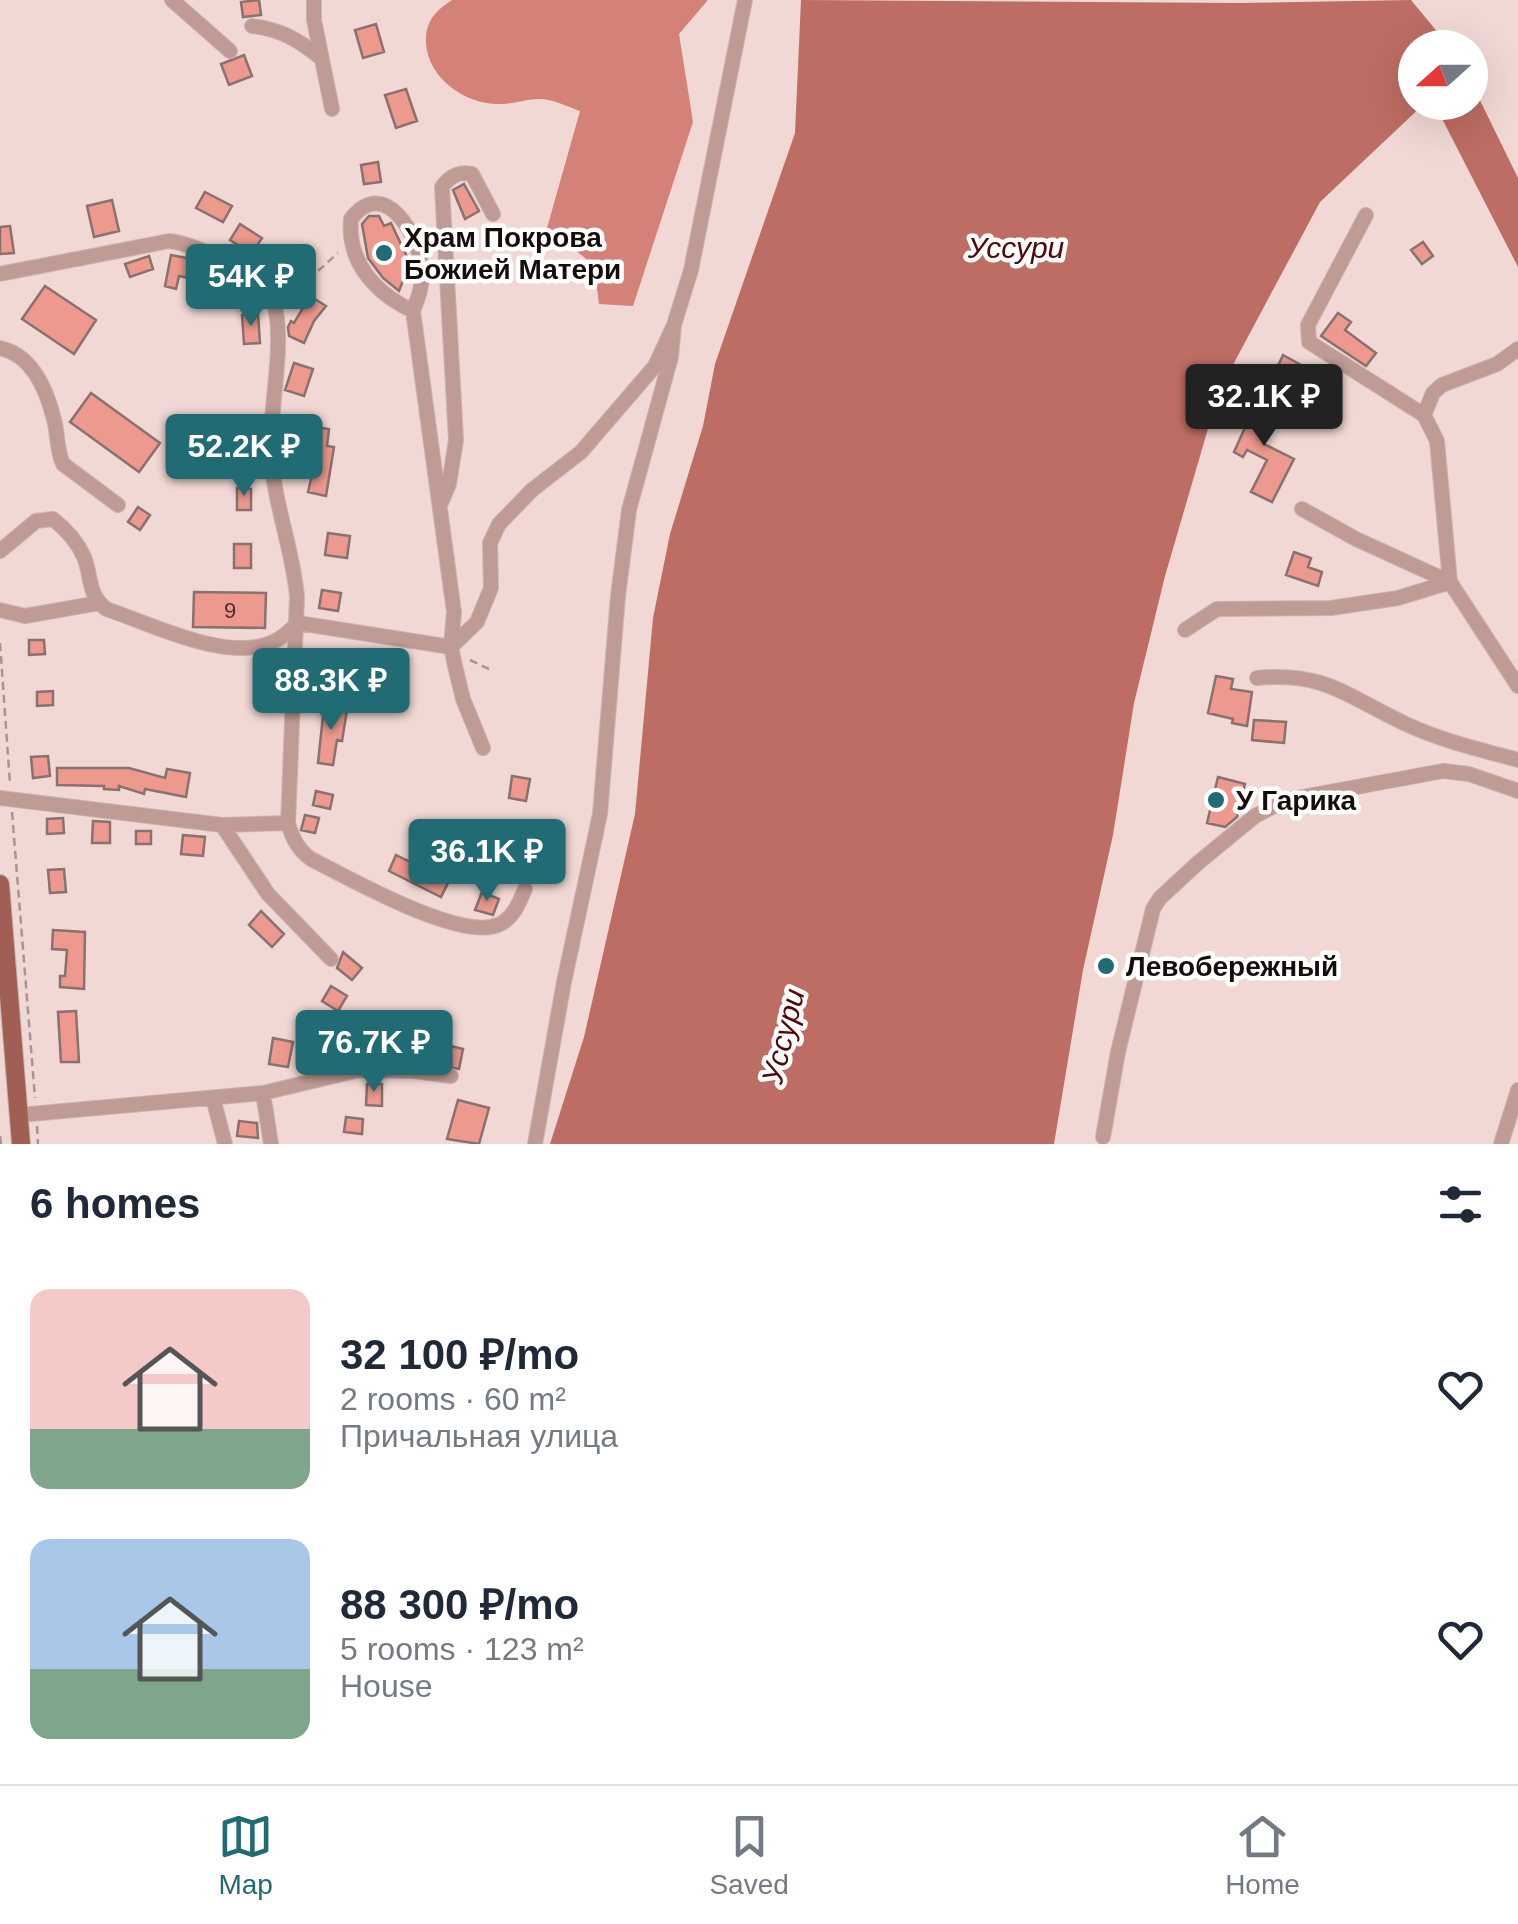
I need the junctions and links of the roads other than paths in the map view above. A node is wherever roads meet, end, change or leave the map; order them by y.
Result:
1 (172, 0) edge
2 (314, 0) edge
3 (745, 0) edge
4 (252, 26) dead end
5 (230, 50) dead end
6 (322, 58) junction
7 (332, 109) dead end
8 (493, 214) dead end
9 (1366, 215) dead end
10 (0, 274) edge
11 (413, 311) junction
12 (674, 326) junction
13 (0, 348) edge
14 (1518, 349) edge
15 (1424, 415) junction
16 (118, 505) dead end
17 (440, 506) junction
18 (1302, 509) dead end
19 (0, 551) edge
20 (1450, 582) junction
21 (99, 603) junction
22 (0, 610) edge
23 (298, 622) junction
24 (1185, 630) dead end
25 (452, 647) junction
26 (1257, 678) dead end
27 (1518, 686) edge
28 (483, 748) dead end
29 (1518, 760) edge
30 (1518, 791) edge
31 (6, 798) edge
32 (288, 823) junction
33 (222, 825) junction
34 (0, 884) edge
35 (525, 889) dead end
36 (331, 959) dead end
37 (450, 1076) dead end
38 (8, 1083) edge
39 (1518, 1090) edge
40 (263, 1093) junction
41 (213, 1098) junction
42 (27, 1115) junction
43 (1103, 1137) dead end
44 (20, 1144) edge
45 (225, 1144) edge
46 (271, 1144) edge
47 (536, 1144) edge
48 (1501, 1144) edge

1 - 5 street
2 - 6 street
3 - 12 street
4 - 6 street
6 - 7 street
8 - 17 street
9 - 15 street
10 - 23 street
11 - 11 street
11 - 17 street
12 - 25 street
12 - 47 street
13 - 16 street
14 - 15 street
15 - 20 street
17 - 25 street
18 - 20 street
19 - 21 street
20 - 24 street
20 - 27 street
21 - 22 street
21 - 23 street
23 - 25 street
23 - 32 street
25 - 28 street
26 - 29 street
30 - 43 street
31 - 33 street
32 - 33 street
32 - 35 street
33 - 36 street
34 - 38 main road
37 - 40 street
38 - 42 main road
39 - 48 street
40 - 41 street
40 - 46 street
41 - 42 street
41 - 45 street
42 - 44 main road

